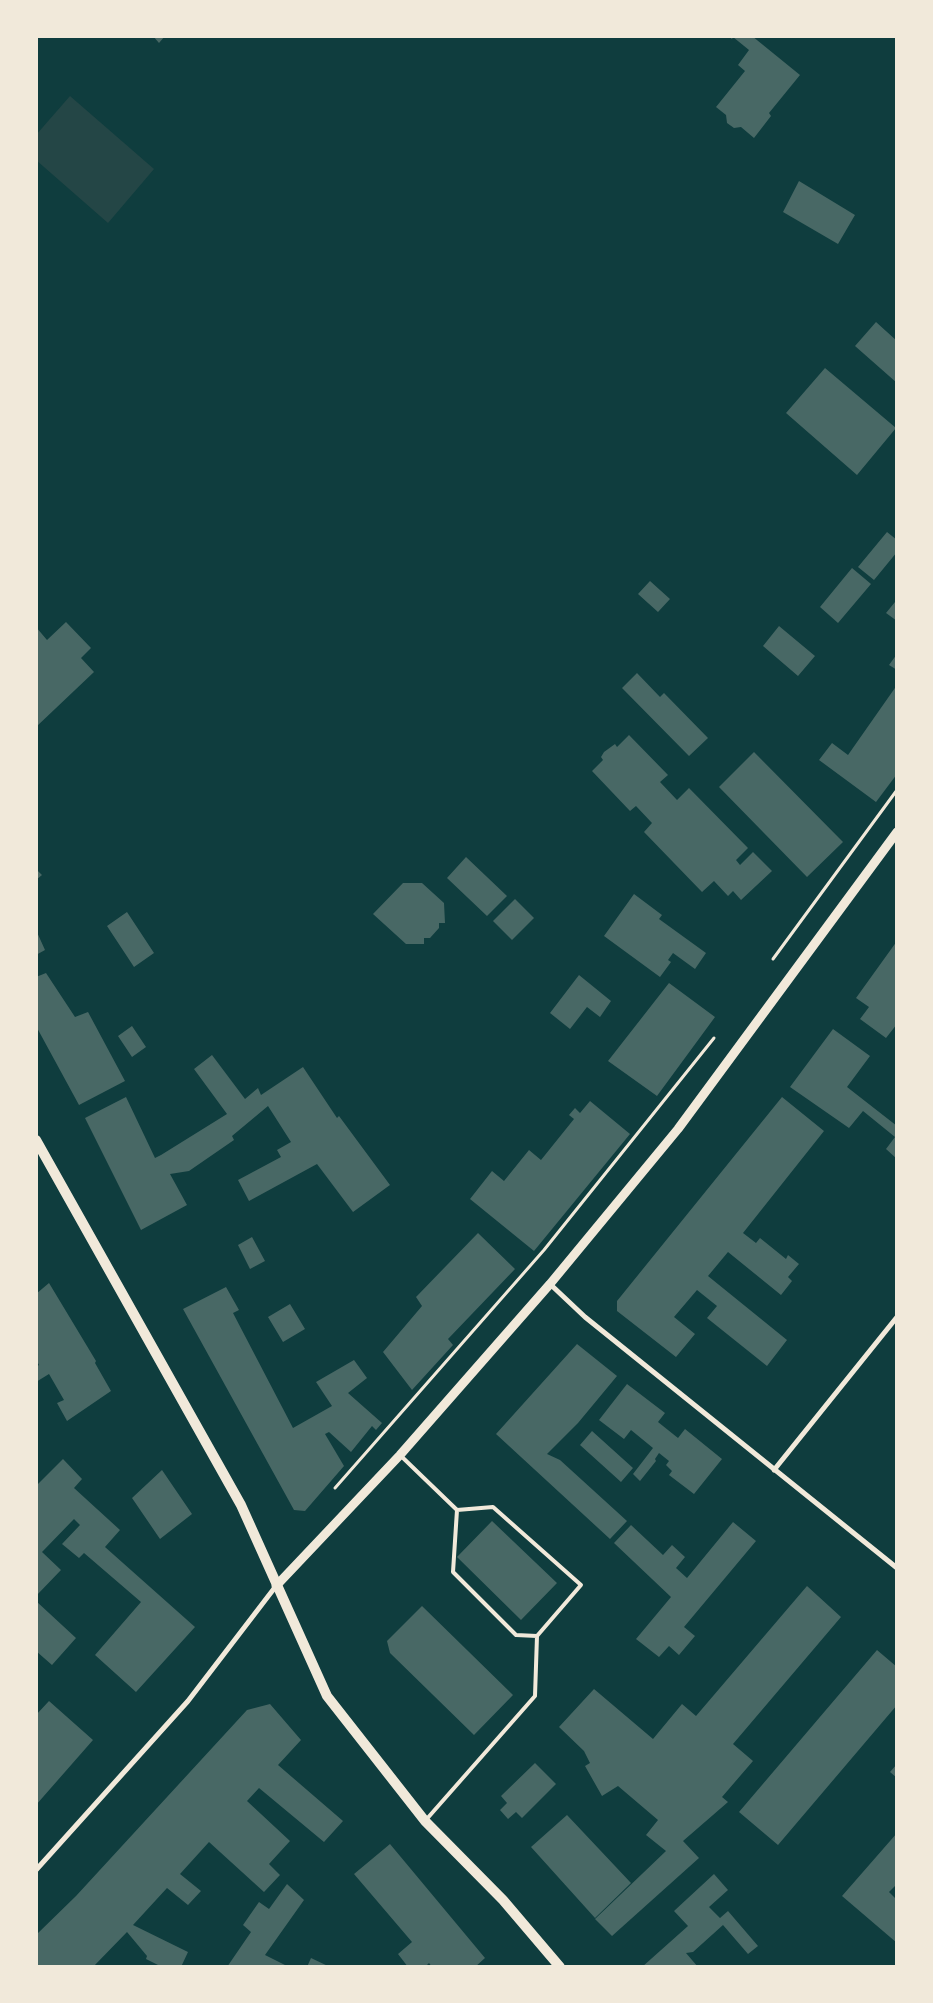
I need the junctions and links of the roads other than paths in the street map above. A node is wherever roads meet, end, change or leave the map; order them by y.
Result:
1 (897, 832) edge
2 (36, 1140) edge
3 (550, 1284) junction
4 (897, 1316) edge
5 (400, 1455) junction
6 (774, 1470) junction
7 (457, 1510) junction
8 (897, 1568) edge
9 (276, 1586) junction
10 (537, 1636) junction
11 (425, 1821) junction
12 (36, 1870) edge
13 (560, 1967) edge

1 - 3 street
2 - 9 main road
3 - 5 street
3 - 6 street
4 - 6 street
5 - 7 lane
5 - 9 street
6 - 8 street
7 - 10 lane
7 - 10 lane
9 - 11 main road
9 - 12 street
10 - 11 lane
11 - 13 main road

